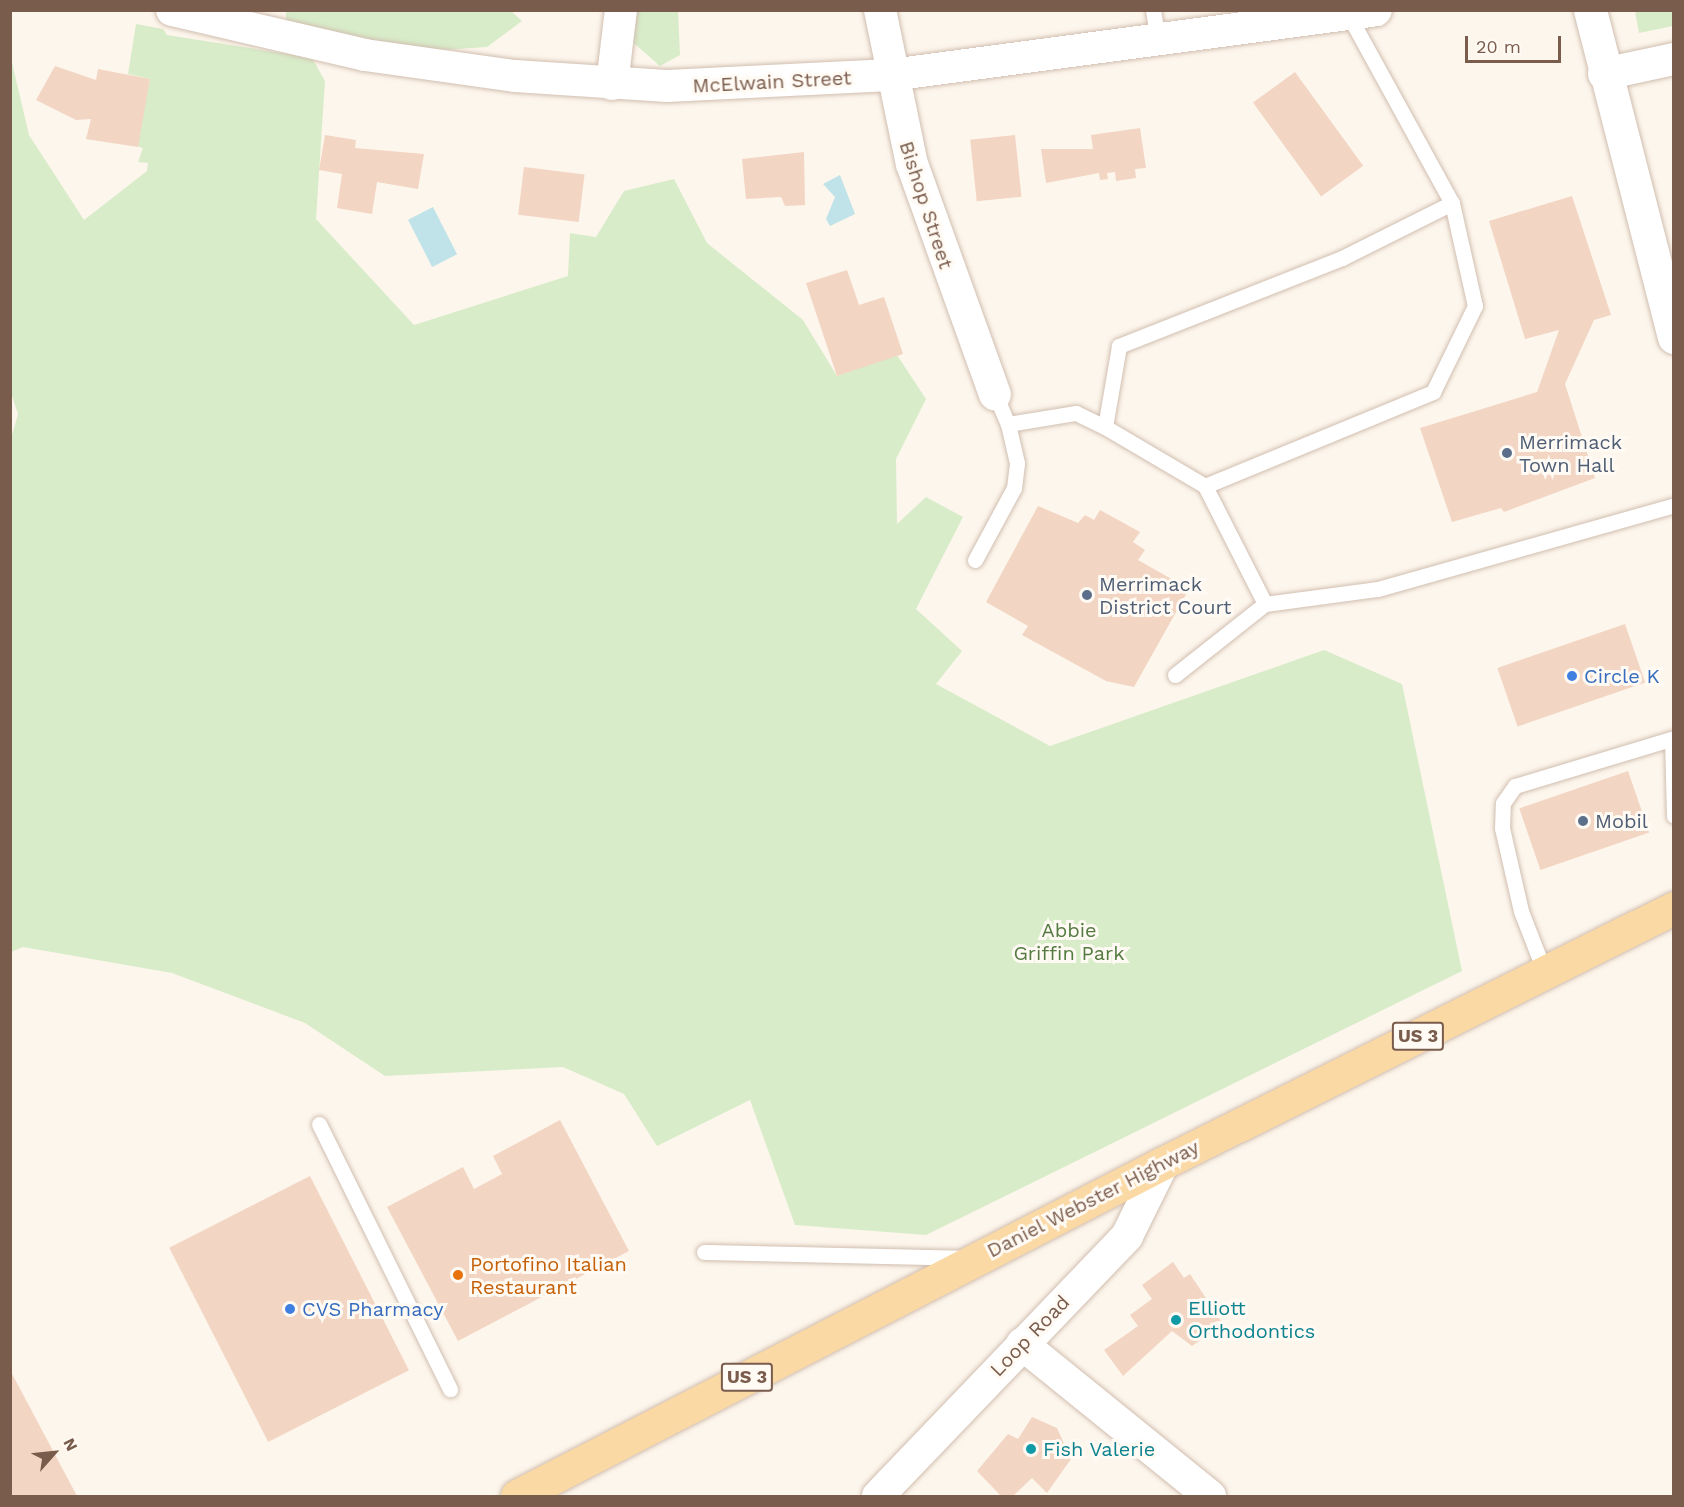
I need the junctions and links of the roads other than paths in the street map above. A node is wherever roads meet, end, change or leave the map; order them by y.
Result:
1 (172, 10) edge
2 (621, 10) edge
3 (880, 10) edge
4 (1590, 10) edge
5 (1346, 13) edge
6 (1246, 19) edge
7 (1155, 25) edge
8 (1674, 59) edge
9 (1604, 74) junction
10 (891, 75) junction
11 (612, 84) junction
12 (1452, 203) junction
13 (1674, 337) edge
14 (995, 394) joint
15 (1008, 424) junction
16 (1104, 427) junction
17 (1205, 486) junction
18 (1674, 505) edge
19 (975, 560) dead end
20 (1265, 604) junction
21 (1175, 675) dead end
22 (1673, 739) edge
23 (1674, 816) edge
24 (1674, 908) edge
25 (1545, 973) junction
26 (319, 1124) dead end
27 (1163, 1162) junction
28 (704, 1252) dead end
29 (978, 1258) junction
30 (1022, 1344) junction
31 (450, 1389) dead end
32 (517, 1497) edge
33 (878, 1497) edge
34 (1210, 1497) edge

1 - 11 street, McElwain Street
2 - 11 street
3 - 10 street, Bishop Street
4 - 9 street
5 - 6 street, McElwain Street
5 - 12 lane
6 - 7 street, McElwain Street
7 - 10 street, McElwain Street
8 - 9 street
9 - 13 street
10 - 11 street, McElwain Street
10 - 14 street, Bishop Street
12 - 16 lane
12 - 17 lane
14 - 15 lane
15 - 16 lane
15 - 19 lane
16 - 17 lane
17 - 20 lane
18 - 20 lane
20 - 21 lane
22 - 23 lane
22 - 25 lane
24 - 25 main road, Daniel Webster Highway / US 3
25 - 27 main road, Daniel Webster Highway / US 3
26 - 31 lane
27 - 29 main road, Daniel Webster Highway / US 3
27 - 30 street, Loop Road
28 - 29 lane
29 - 32 main road, Daniel Webster Highway / US 3
30 - 33 street, Loop Road
30 - 34 street

